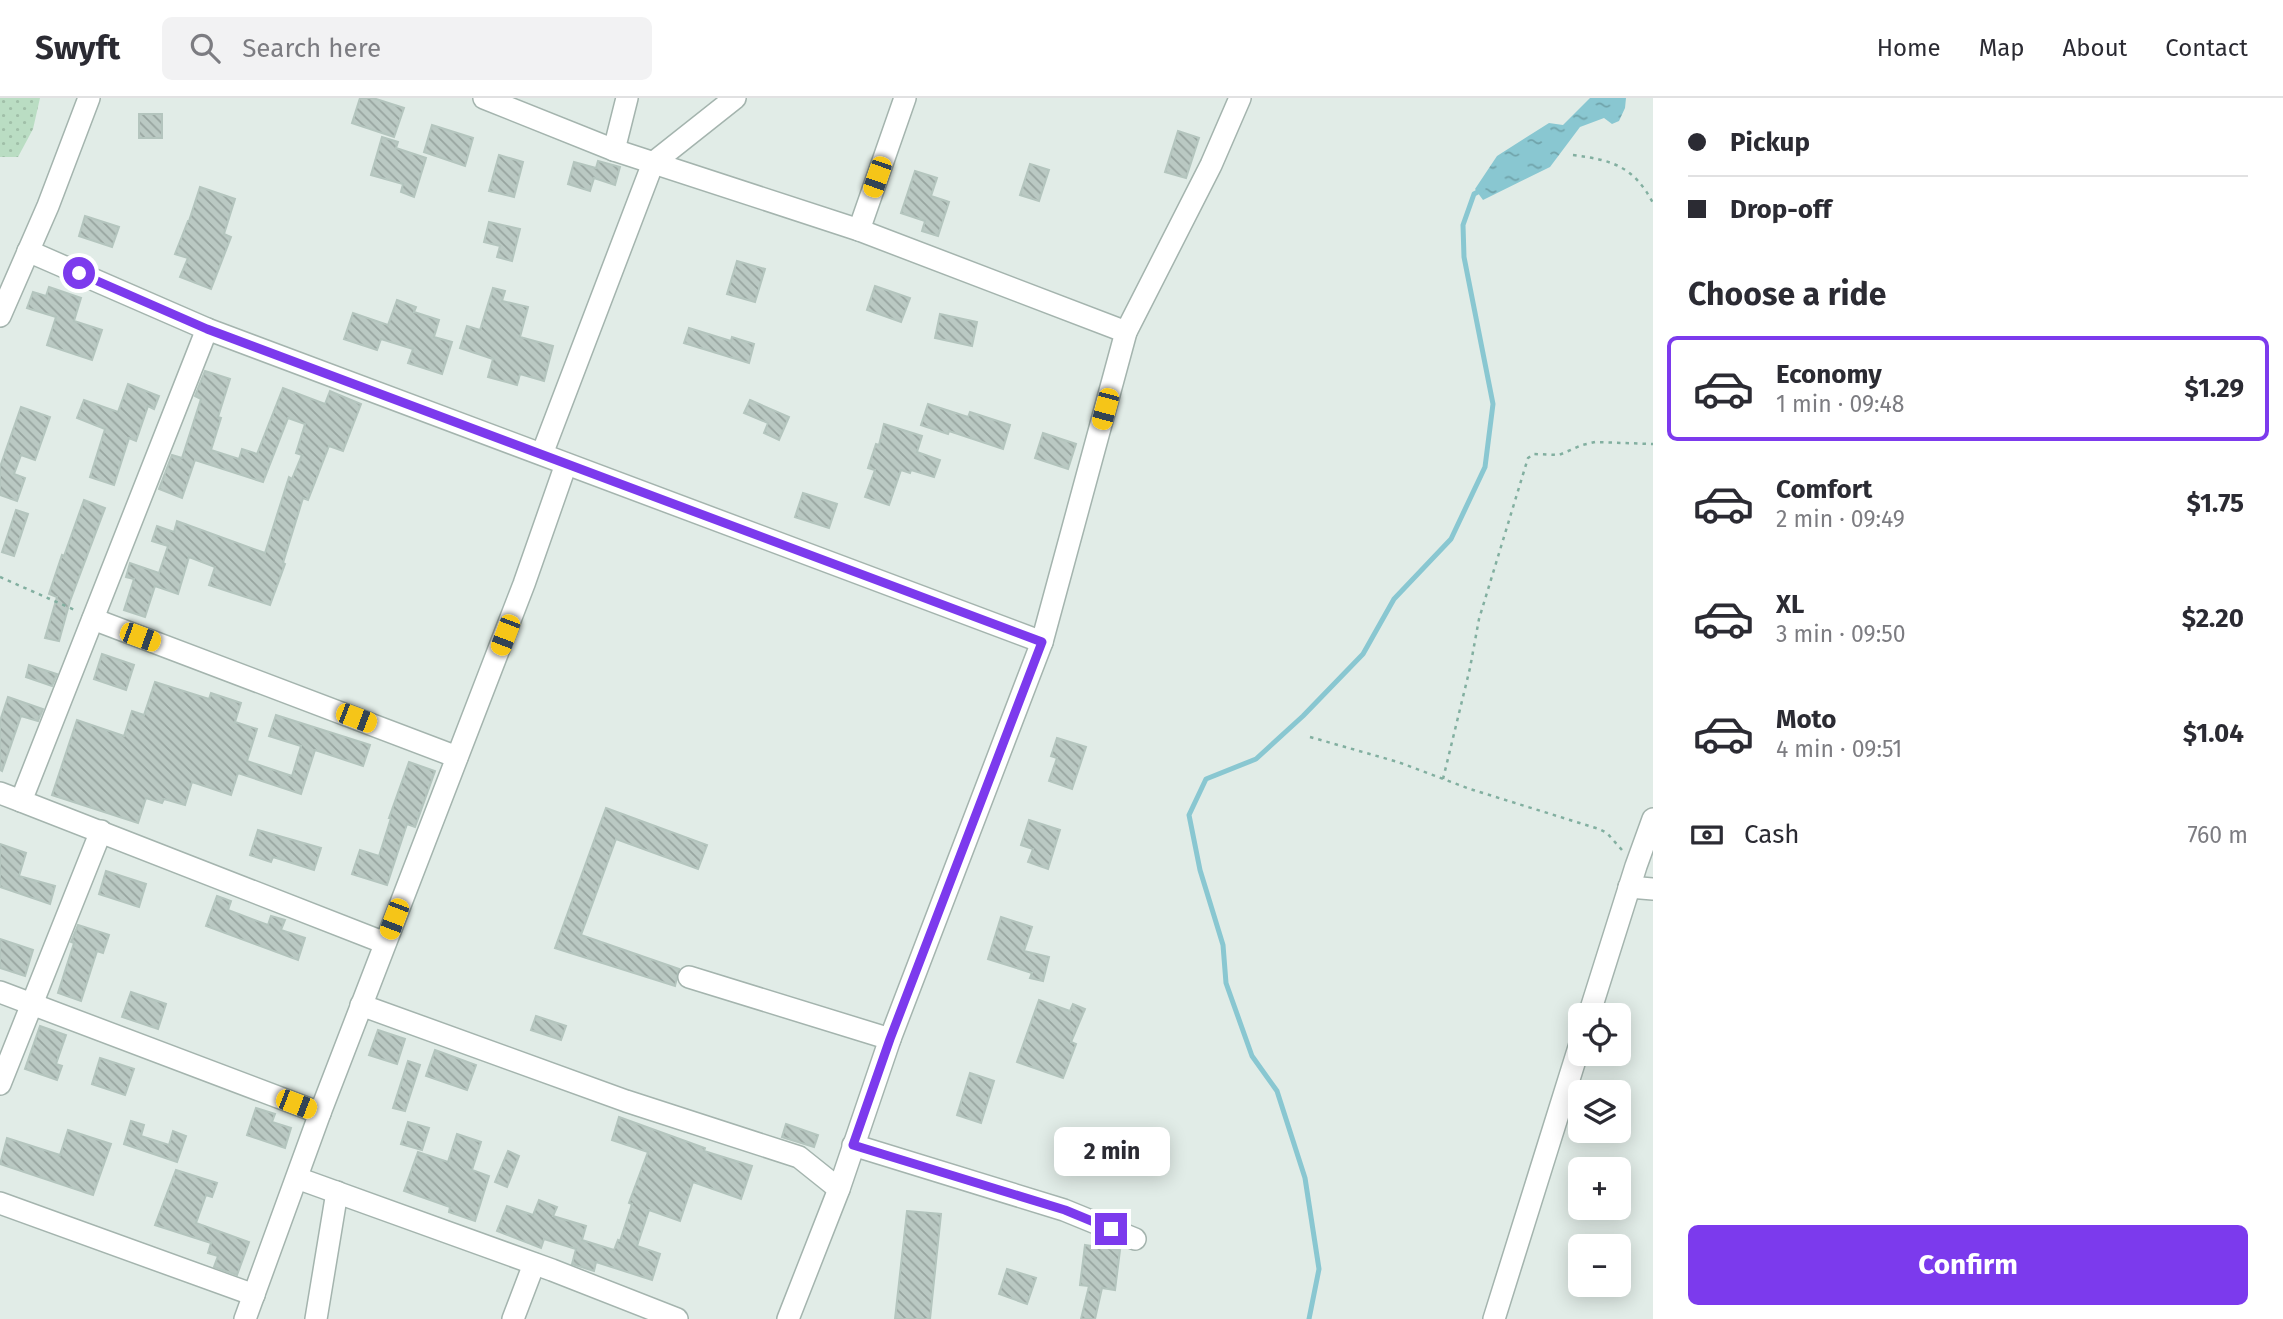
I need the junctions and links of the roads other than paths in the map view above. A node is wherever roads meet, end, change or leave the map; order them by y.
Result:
1 (89, 98) edge
2 (484, 98) edge
3 (627, 98) edge
4 (735, 98) edge
5 (905, 98) edge
6 (1240, 98) edge
7 (614, 150) junction
8 (653, 163) junction
9 (859, 230) junction
10 (27, 251) junction
11 (0, 316) edge
12 (207, 329) junction
13 (1126, 332) junction
14 (542, 454) junction
15 (566, 464) junction
16 (93, 619) junction
17 (1042, 642) junction
18 (457, 757) junction
19 (0, 793) edge
20 (20, 801) junction
21 (1653, 819) edge
22 (101, 831) junction
23 (1629, 887) junction
24 (1653, 889) edge
25 (385, 943) junction
26 (689, 977) dead end
27 (0, 992) edge
28 (1593, 1003) edge
29 (31, 1004) junction
30 (361, 1005) junction
31 (890, 1039) junction
32 (1573, 1066) edge
33 (0, 1084) edge
34 (320, 1113) junction
35 (851, 1152) junction
36 (799, 1157) junction
37 (297, 1178) junction
38 (839, 1189) junction
39 (337, 1192) junction
40 (0, 1203) edge
41 (1135, 1239) dead end
42 (534, 1264) junction
43 (254, 1295) junction
44 (246, 1319) edge
45 (316, 1319) edge
46 (513, 1319) edge
47 (677, 1319) edge
48 (788, 1319) edge
49 (1494, 1319) edge

1 - 10 street
2 - 7 street
3 - 7 street
4 - 8 street
5 - 9 street
6 - 13 street
7 - 8 street
8 - 9 street
8 - 14 street
9 - 13 street
10 - 11 street
10 - 12 street
12 - 14 street
12 - 16 street
13 - 17 street
14 - 15 street
15 - 17 street
15 - 18 street
16 - 18 street
16 - 20 street
17 - 31 street
18 - 25 street
19 - 20 street
20 - 22 street
21 - 23 street
22 - 25 street
22 - 29 street
23 - 24 street
23 - 28 street
25 - 30 street
26 - 31 street
27 - 29 street
29 - 33 street
29 - 34 street
30 - 34 street
30 - 36 street
31 - 35 street
32 - 49 street
34 - 37 street
35 - 36 street
35 - 38 street
35 - 41 street
36 - 38 street
37 - 39 street
37 - 43 street
38 - 48 street
39 - 42 street
39 - 45 street
40 - 43 street
42 - 46 street
42 - 47 street
43 - 44 street

